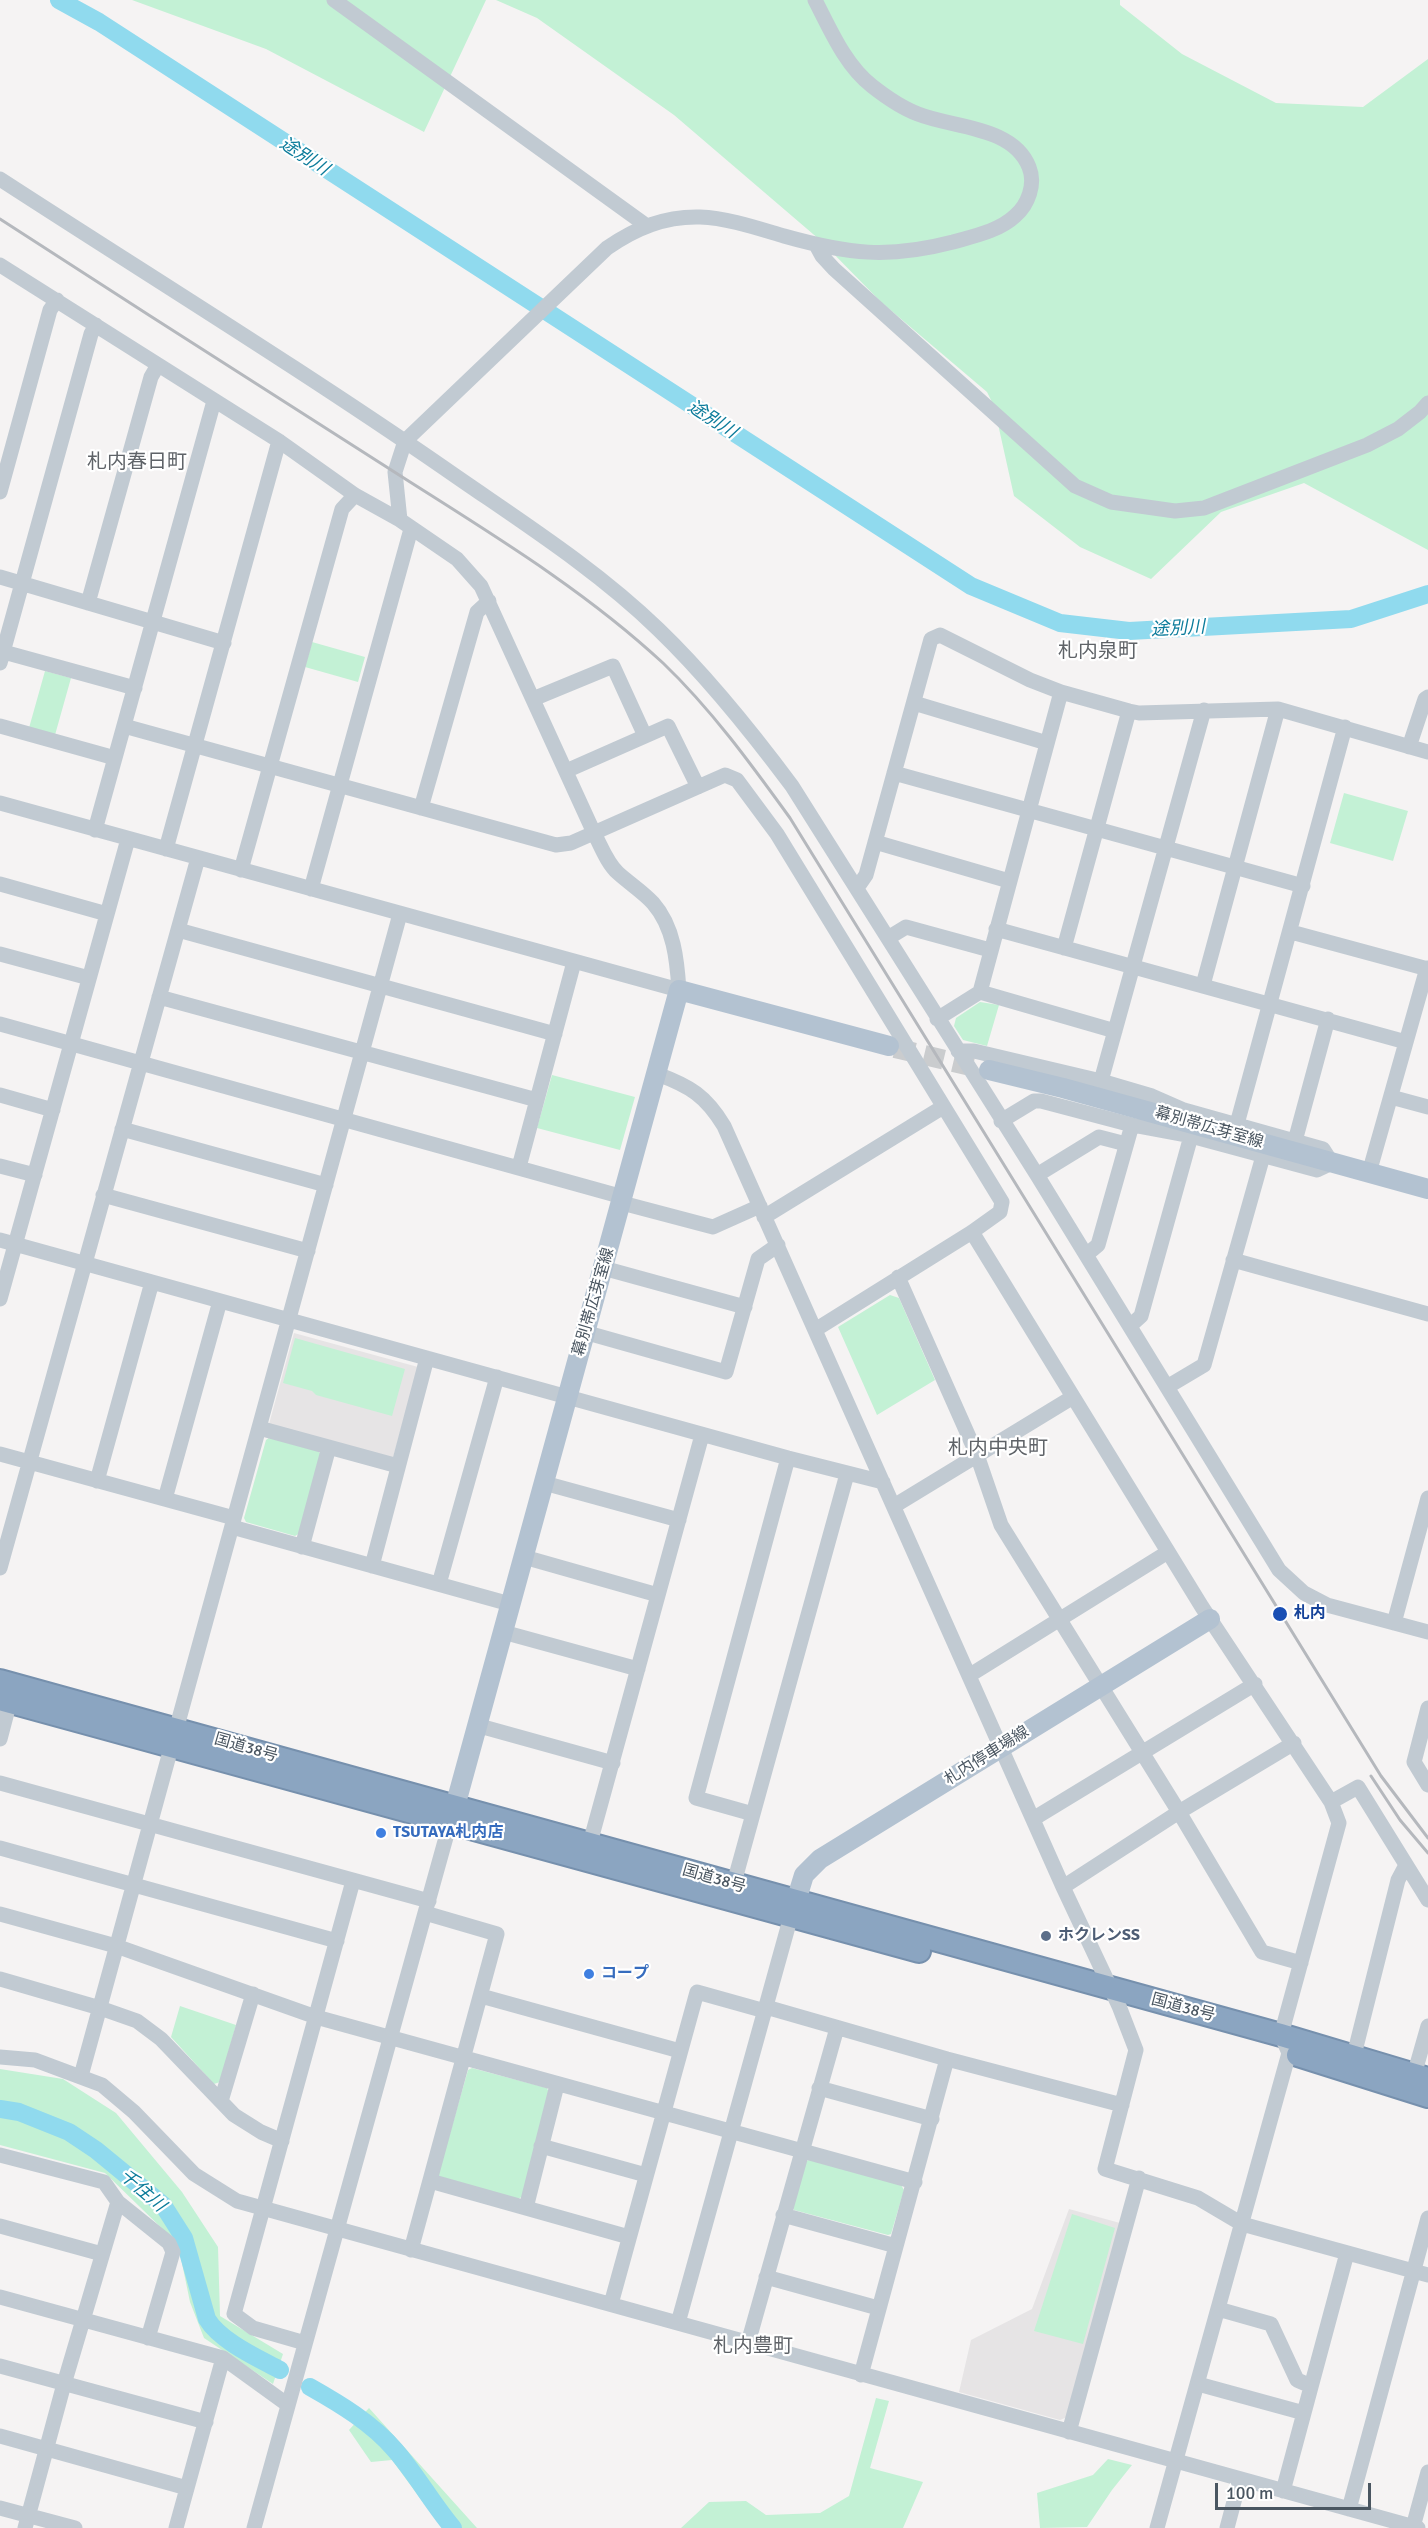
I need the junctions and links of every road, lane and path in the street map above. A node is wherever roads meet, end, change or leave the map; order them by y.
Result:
1 (334, 0) edge
2 (814, 0) edge
3 (0, 179) edge
4 (647, 226) junction
5 (816, 245) junction
6 (0, 265) edge
7 (57, 300) junction
8 (96, 325) junction
9 (158, 365) junction
10 (214, 401) junction
11 (1428, 403) edge
12 (279, 441) junction
13 (405, 441) junction
14 (0, 492) edge
15 (355, 495) junction
16 (406, 524) junction
17 (0, 578) edge
18 (21, 584) junction
19 (489, 601) junction
20 (88, 603) junction
21 (153, 621) junction
22 (224, 643) junction
23 (1, 655) edge
24 (135, 688) junction
25 (1061, 692) junction
26 (1428, 697) edge
27 (533, 699) junction
28 (914, 703) junction
29 (1278, 709) junction
30 (1203, 710) junction
31 (1129, 711) junction
32 (0, 726) edge
33 (124, 726) junction
34 (1345, 727) junction
35 (645, 736) junction
36 (1047, 743) junction
37 (195, 745) junction
38 (1409, 747) junction
39 (1428, 752) edge
40 (115, 758) junction
41 (270, 767) junction
42 (566, 771) junction
43 (894, 773) junction
44 (341, 786) junction
45 (698, 787) junction
46 (0, 803) edge
47 (421, 808) junction
48 (1029, 810) junction
49 (1098, 829) junction
50 (95, 830) junction
51 (594, 833) junction
52 (128, 839) junction
53 (875, 842) junction
54 (1166, 848) junction
55 (166, 849) junction
56 (198, 858) junction
57 (1236, 868) junction
58 (241, 870) junction
59 (1009, 881) junction
60 (0, 884) edge
61 (1303, 886) junction
62 (857, 888) junction
63 (311, 889) junction
64 (107, 914) junction
65 (400, 914) junction
66 (996, 929) junction
67 (178, 930) junction
68 (1290, 932) junction
69 (888, 938) junction
70 (1064, 948) junction
71 (990, 950) junction
72 (0, 954) edge
73 (574, 962) junction
74 (1133, 966) junction
75 (1427, 968) edge
76 (89, 978) junction
77 (1203, 985) junction
78 (381, 986) junction
79 (679, 990) junction
80 (980, 992) junction
81 (159, 997) junction
82 (1269, 1004) junction
83 (937, 1019) junction
84 (1328, 1019) junction
85 (0, 1024) edge
86 (1114, 1031) junction
87 (555, 1034) junction
88 (1406, 1042) junction
89 (71, 1043) junction
90 (889, 1046) tunnel mouth
91 (958, 1051) junction
92 (363, 1053) junction
93 (141, 1063) junction
94 (989, 1070) tunnel mouth
95 (657, 1074) junction
96 (1101, 1081) junction
97 (0, 1095) edge
98 (1390, 1097) junction
99 (537, 1100) junction
100 (944, 1107) junction
101 (1428, 1107) edge
102 (53, 1110) junction
103 (344, 1119) junction
104 (1001, 1121) junction
105 (1237, 1124) junction
106 (1132, 1125) junction
107 (122, 1129) junction
108 (1191, 1136) junction
109 (1295, 1141) junction
110 (1126, 1143) junction
111 (1263, 1156) junction
112 (1332, 1163) junction
113 (0, 1166) edge
114 (519, 1167) junction
115 (1370, 1173) junction
116 (34, 1175) junction
117 (1037, 1175) junction
118 (326, 1185) junction
119 (1428, 1189) edge
120 (103, 1195) junction
121 (622, 1200) junction
122 (762, 1212) junction
123 (972, 1232) junction
124 (0, 1240) edge
125 (15, 1245) junction
126 (778, 1245) junction
127 (308, 1251) junction
128 (1086, 1255) junction
129 (1233, 1260) junction
130 (84, 1264) junction
131 (603, 1268) junction
132 (898, 1277) junction
133 (152, 1282) junction
134 (0, 1299) edge
135 (220, 1301) junction
136 (744, 1307) junction
137 (1428, 1314) edge
138 (289, 1320) junction
139 (1130, 1326) junction
140 (815, 1330) junction
141 (584, 1332) junction
142 (427, 1358) junction
143 (497, 1377) junction
144 (1167, 1387) junction
145 (567, 1397) junction
146 (1073, 1397) junction
147 (260, 1428) junction
148 (702, 1435) junction
149 (329, 1447) junction
150 (0, 1454) edge
151 (977, 1455) junction
152 (788, 1458) junction
153 (30, 1462) junction
154 (398, 1466) junction
155 (847, 1474) junction
156 (97, 1481) junction
157 (883, 1482) junction
158 (544, 1483) junction
159 (1428, 1498) edge
160 (165, 1499) junction
161 (894, 1506) junction
162 (1425, 1519) edge
163 (679, 1520) junction
164 (233, 1522) junction
165 (302, 1546) junction
166 (1168, 1552) junction
167 (524, 1557) junction
168 (372, 1566) junction
169 (0, 1568) edge
170 (439, 1584) junction
171 (658, 1594) junction
172 (510, 1604) junction
173 (1058, 1619) junction
174 (1210, 1619) junction
175 (1394, 1623) junction
176 (503, 1632) junction
177 (1428, 1632) edge
178 (638, 1669) junction
179 (970, 1675) junction
180 (0, 1681) edge
181 (1255, 1684) junction
182 (1101, 1686) junction
183 (5, 1700) edge
184 (1428, 1708) edge
185 (476, 1725) junction
186 (174, 1737) junction
187 (0, 1739) edge
188 (1294, 1743) junction
189 (1001, 1748) junction
190 (1141, 1752) junction
191 (613, 1763) junction
192 (0, 1783) edge
193 (1428, 1785) edge
194 (1331, 1803) junction
195 (1179, 1812) junction
196 (753, 1814) junction
197 (453, 1815) junction
198 (1033, 1819) junction
199 (150, 1823) junction
200 (590, 1843) junction
201 (0, 1848) edge
202 (1406, 1865) junction
203 (353, 1881) junction
204 (132, 1885) junction
205 (1063, 1887) junction
206 (731, 1892) junction
207 (1428, 1900) edge
208 (427, 1907) junction
209 (793, 1909) junction
210 (0, 1914) edge
211 (337, 1941) junction
212 (116, 1946) junction
213 (1300, 1963) junction
214 (0, 1979) edge
215 (252, 1994) junction
216 (481, 1996) junction
217 (1115, 1997) junction
218 (100, 2008) junction
219 (766, 2009) junction
220 (316, 2018) junction
221 (1428, 2026) edge
222 (837, 2028) junction
223 (390, 2039) junction
224 (1285, 2044) junction
225 (680, 2051) junction
226 (1354, 2055) junction
227 (0, 2057) edge
228 (464, 2059) junction
229 (947, 2059) junction
230 (81, 2076) junction
231 (1421, 2077) edge
232 (557, 2085) junction
233 (819, 2088) junction
234 (1428, 2096) edge
235 (221, 2101) junction
236 (1122, 2105) junction
237 (663, 2114) junction
238 (932, 2119) junction
239 (731, 2132) junction
240 (282, 2141) junction
241 (541, 2146) junction
242 (801, 2151) junction
243 (0, 2155) edge
244 (646, 2175) junction
245 (1139, 2178) junction
246 (430, 2181) junction
247 (915, 2182) junction
248 (118, 2202) junction
249 (525, 2208) junction
250 (262, 2209) junction
251 (783, 2215) junction
252 (1428, 2218) edge
253 (1242, 2224) junction
254 (0, 2226) edge
255 (338, 2228) junction
256 (629, 2237) junction
257 (896, 2246) junction
258 (411, 2250) junction
259 (1347, 2253) junction
260 (102, 2254) junction
261 (1420, 2273) edge
262 (766, 2277) junction
263 (0, 2297) edge
264 (611, 2304) junction
265 (878, 2308) junction
266 (1218, 2309) junction
267 (82, 2319) junction
268 (678, 2323) junction
269 (148, 2338) junction
270 (305, 2343) junction
271 (748, 2343) junction
272 (223, 2358) junction
273 (0, 2366) edge
274 (861, 2375) junction
275 (64, 2384) junction
276 (1198, 2384) junction
277 (1311, 2386) junction
278 (288, 2405) junction
279 (1304, 2413) junction
280 (206, 2422) junction
281 (1069, 2432) junction
282 (0, 2436) edge
283 (47, 2449) junction
284 (1176, 2462) junction
285 (1428, 2472) edge
286 (1240, 2479) junction
287 (187, 2488) junction
288 (1283, 2491) junction
289 (0, 2508) edge
290 (1349, 2509) junction
291 (27, 2522) edge
292 (1415, 2527) edge
293 (75, 2528) edge
294 (176, 2528) edge
295 (254, 2528) edge
296 (1157, 2528) edge
297 (1227, 2528) edge

1 - 4 street
2 - 5 street
3 - 13 street
4 - 5 street
4 - 13 street
5 - 11 street
6 - 7 street
7 - 8 street
7 - 14 street
8 - 9 street
8 - 18 street
9 - 10 street
9 - 20 street
10 - 12 street
10 - 21 street
12 - 15 street
12 - 22 street
13 - 16 street
13 - 62 street
15 - 16 street
15 - 41 street
16 - 19 street
16 - 44 street
17 - 18 street
18 - 20 street
18 - 23 street
19 - 27 street
19 - 47 street
20 - 21 street
21 - 22 street
21 - 24 street
22 - 37 street
23 - 24 street
24 - 33 street
25 - 28 street
25 - 31 street
25 - 36 street
26 - 38 street
27 - 35 street
27 - 42 street
28 - 36 street
28 - 43 street
29 - 30 street
29 - 34 street
29 - 57 street
30 - 31 street
30 - 54 street
31 - 49 street
32 - 40 street
33 - 37 street
33 - 40 street
34 - 38 street
34 - 61 street
35 - 42 street
35 - 45 street
36 - 48 street
37 - 41 street
37 - 55 street
38 - 39 street
40 - 50 street
41 - 44 street
41 - 58 street
42 - 51 street
43 - 48 street
43 - 53 street
44 - 47 street
44 - 63 street
45 - 51 street
45 - 100 street
46 - 50 street
47 - 51 street
48 - 49 street
48 - 59 street
49 - 54 street
49 - 70 street
50 - 52 street
51 - 79 street
52 - 55 street
52 - 64 street
53 - 59 street
53 - 62 street
54 - 57 street
54 - 74 street
55 - 56 street
56 - 58 street
56 - 67 street
57 - 61 street
57 - 77 street
58 - 63 street
59 - 66 street
60 - 64 street
61 - 68 street
62 - 69 street
63 - 65 street
64 - 76 street
65 - 73 street
65 - 78 street
66 - 70 street
66 - 71 street
67 - 78 street
67 - 81 street
68 - 75 street
68 - 82 street
69 - 71 street
69 - 83 street
70 - 74 street
71 - 80 street
72 - 76 street
73 - 79 street
73 - 87 street
74 - 77 street
74 - 86 street
75 - 88 street
76 - 89 street
77 - 82 street
78 - 87 street
78 - 92 street
79 - 90 main road
79 - 95 main road, 幕別帯広芽室線
80 - 83 street
80 - 86 street
81 - 92 street
81 - 93 street
82 - 84 street
82 - 105 street
83 - 91 street
84 - 88 street
84 - 109 street
85 - 89 street
86 - 96 street
87 - 99 street
88 - 98 street
89 - 93 street
89 - 102 street
91 - 96 street
91 - 104 street
92 - 99 street
92 - 103 street
93 - 103 street
93 - 107 street
94 - 112 main road, 幕別帯広芽室線
95 - 121 main road, 幕別帯広芽室線
95 - 122 street
96 - 105 street
97 - 102 street
98 - 101 street
98 - 115 street
99 - 114 street
100 - 122 street
100 - 123 street
102 - 116 street
103 - 114 street
103 - 118 street
104 - 106 street
104 - 117 street
105 - 109 street
106 - 108 street
106 - 110 street
107 - 118 street
107 - 120 street
108 - 111 street
108 - 139 street
109 - 112 street
110 - 117 street
110 - 128 street
111 - 112 street
111 - 129 street
112 - 115 main road, 幕別帯広芽室線
113 - 116 street
114 - 121 street
115 - 119 main road, 幕別帯広芽室線
116 - 125 street
117 - 128 street
118 - 127 street
120 - 127 street
120 - 130 street
121 - 122 street
121 - 131 main road, 幕別帯広芽室線
122 - 126 street
123 - 132 street
123 - 146 street
124 - 125 street
125 - 130 street
125 - 134 street
126 - 136 street
126 - 140 street
127 - 138 street
128 - 139 street
129 - 137 street
129 - 144 street
130 - 133 street
130 - 153 street
131 - 136 street
131 - 141 main road, 幕別帯広芽室線
132 - 140 street
132 - 151 street
133 - 135 street
133 - 156 street
135 - 138 street
135 - 160 street
136 - 141 street
138 - 142 street
138 - 147 street
139 - 144 street
140 - 157 street
141 - 145 main road, 幕別帯広芽室線
142 - 143 street
142 - 154 street
143 - 145 street
143 - 170 street
144 - 175 street
145 - 148 street
145 - 158 main road, 幕別帯広芽室線
146 - 151 street
146 - 166 street
147 - 149 street
147 - 164 street
148 - 152 street
148 - 163 street
149 - 154 street
149 - 165 street
150 - 153 street
151 - 161 street
151 - 173 street
152 - 155 street
152 - 196 street
153 - 156 street
153 - 169 street
154 - 168 street
155 - 157 street
155 - 196 street
156 - 160 street
157 - 161 street
158 - 163 street
158 - 167 main road, 幕別帯広芽室線
159 - 162 street
160 - 164 street
161 - 179 street
162 - 175 street
163 - 171 street
164 - 165 street
164 - 186 street
165 - 168 street
166 - 173 street
166 - 174 street
167 - 171 street
167 - 172 main road, 幕別帯広芽室線
168 - 170 street
170 - 172 street
171 - 178 street
172 - 176 main road, 幕別帯広芽室線
173 - 179 street
173 - 182 street
174 - 181 street
174 - 182 main road, 札内停車場線
175 - 177 street
176 - 178 street
176 - 185 main road, 幕別帯広芽室線
178 - 191 street
179 - 189 street
180 - 186 highway, 国道38号
181 - 188 street
181 - 190 street
182 - 189 main road, 札内停車場線
182 - 190 street
183 - 186 highway, 国道38号
183 - 187 street
184 - 193 street
185 - 191 street
185 - 197 main road, 幕別帯広芽室線
186 - 197 highway, 国道38号
186 - 199 street
188 - 194 street
188 - 195 street
189 - 198 street
189 - 209 main road, 札内停車場線
190 - 195 street
190 - 198 street
191 - 200 street
192 - 199 street
194 - 202 street
194 - 213 street
195 - 205 street
195 - 213 street
196 - 206 street
197 - 200 highway, 国道38号
197 - 206 highway, 国道38号
197 - 208 street
198 - 205 street
199 - 203 street
199 - 204 street
200 - 206 highway, 国道38号
201 - 204 street
202 - 207 street
202 - 226 street
203 - 208 street
203 - 211 street
204 - 211 street
204 - 212 street
205 - 217 street
206 - 209 highway, 国道38号
208 - 216 street
208 - 223 street
209 - 217 highway, 国道38号
209 - 219 street
210 - 212 street
211 - 220 street
212 - 215 street
212 - 218 street
213 - 224 street
214 - 218 street
215 - 220 street
215 - 235 street
216 - 225 street
216 - 228 street
217 - 224 highway, 国道38号
217 - 236 street
218 - 230 street
218 - 235 street
219 - 222 street
219 - 225 street
219 - 239 street
220 - 223 street
220 - 240 street
221 - 231 street
222 - 229 street
222 - 233 street
223 - 228 street
223 - 255 street
224 - 226 highway, 国道38号
224 - 234 highway, 国道38号
224 - 253 street
225 - 237 street
226 - 231 highway, 国道38号
227 - 230 street
228 - 232 street
228 - 246 street
229 - 236 street
229 - 238 street
230 - 250 street
232 - 237 street
232 - 241 street
233 - 238 street
233 - 242 street
235 - 240 street
236 - 245 street
237 - 239 street
237 - 244 street
238 - 247 street
239 - 242 street
239 - 268 street
240 - 250 street
241 - 244 street
241 - 249 street
242 - 247 street
242 - 251 street
243 - 248 street
244 - 256 street
245 - 253 street
245 - 281 street
246 - 249 street
246 - 258 street
247 - 257 street
248 - 260 street
248 - 269 street
249 - 256 street
250 - 255 street
250 - 270 street
251 - 257 street
251 - 262 street
252 - 261 street
253 - 259 street
253 - 266 street
254 - 260 street
255 - 258 street
255 - 270 street
256 - 264 street
257 - 265 street
258 - 264 street
259 - 261 street
259 - 277 street
260 - 267 street
261 - 290 street
262 - 265 street
262 - 271 street
263 - 267 street
264 - 268 street
265 - 274 street
266 - 276 street
266 - 277 street
267 - 269 street
267 - 275 street
268 - 271 street
269 - 272 street
270 - 278 street
271 - 274 street
272 - 278 street
272 - 280 street
273 - 275 street
274 - 281 street
275 - 280 street
275 - 283 street
276 - 279 street
276 - 284 street
277 - 279 street
278 - 295 street
279 - 288 street
280 - 287 street
281 - 284 street
282 - 283 street
283 - 287 street
283 - 291 street
284 - 286 street
284 - 296 street
285 - 292 street
286 - 288 street
286 - 297 street
287 - 294 street
288 - 290 street
289 - 291 street
290 - 292 street
291 - 293 street

